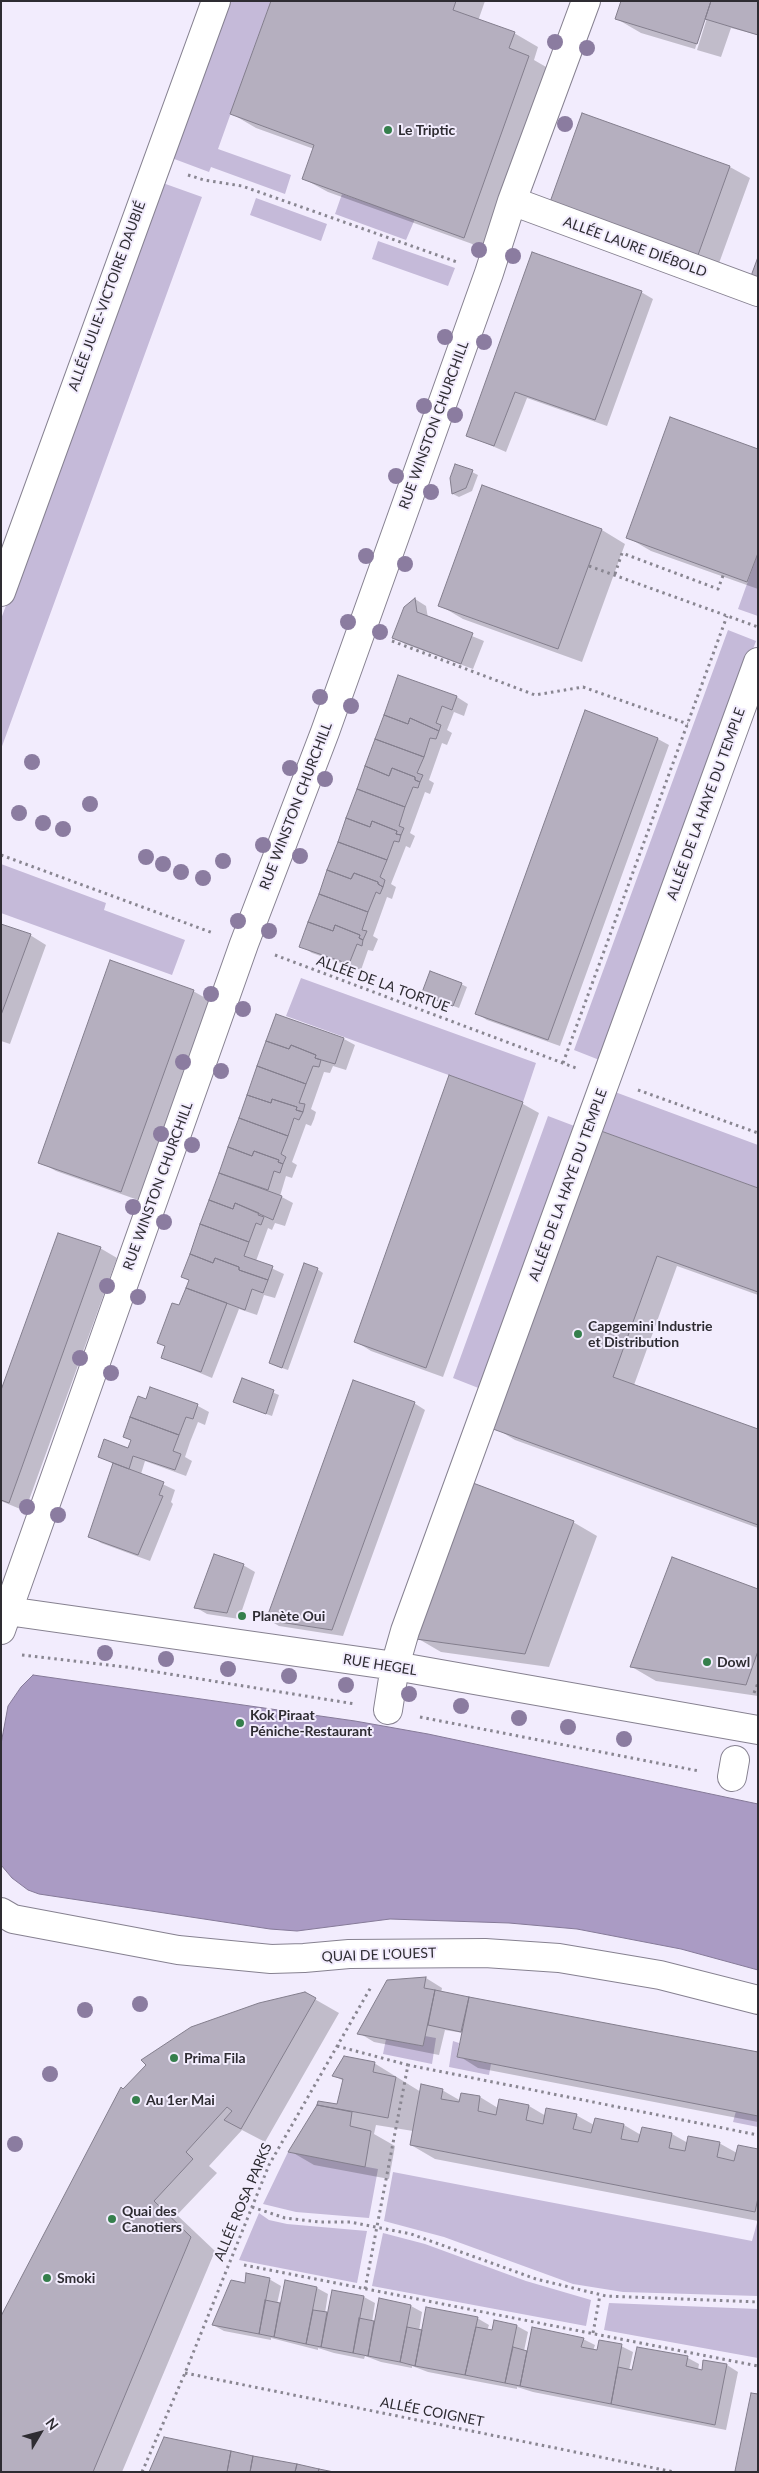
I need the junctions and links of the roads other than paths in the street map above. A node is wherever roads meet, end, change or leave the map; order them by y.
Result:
1 (216, 1) edge
2 (586, 1) edge
3 (512, 201) junction
4 (758, 292) edge
5 (1, 592) edge
6 (758, 662) edge
7 (3, 1617) edge
8 (395, 1666) junction
9 (388, 1710) dead end
10 (758, 1730) edge
11 (1, 1912) edge
12 (758, 2000) edge

1 - 5 street, ALLÉE JULIE-VICTOIRE DAUBIÉ
2 - 3 street, RUE WINSTON CHURCHILL
3 - 4 street, ALLÉE LAURE DIÉBOLD
3 - 7 street, RUE WINSTON CHURCHILL
6 - 8 street, ALLÉE DE LA HAYE DU TEMPLE
7 - 8 street, RUE HEGEL
8 - 9 street, ALLÉE DE LA HAYE DU TEMPLE
8 - 10 street, RUE HEGEL
11 - 12 street, QUAI DE L'OUEST

